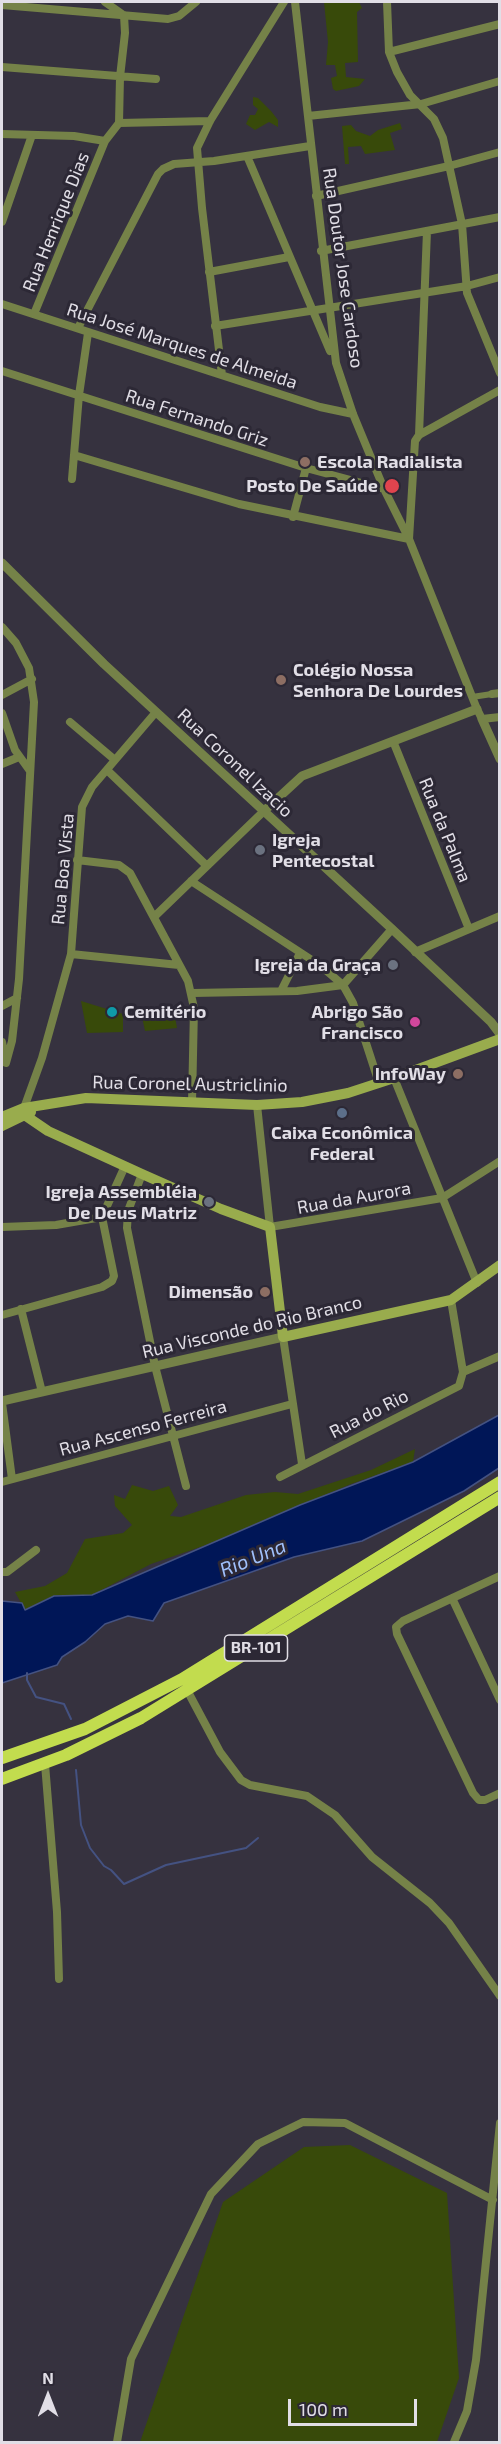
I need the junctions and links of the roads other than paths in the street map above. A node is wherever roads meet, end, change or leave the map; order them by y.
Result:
1 (105, 2) edge
2 (196, 2) edge
3 (284, 2) edge
4 (295, 2) edge
5 (387, 2) edge
6 (2, 5) edge
7 (123, 15) junction
8 (500, 24) edge
9 (389, 52) junction
10 (2, 67) edge
11 (120, 77) junction
12 (156, 79) dead end
13 (500, 81) edge
14 (421, 104) junction
15 (308, 116) junction
16 (210, 121) junction
17 (119, 123) junction
18 (2, 134) edge
19 (32, 135) junction
20 (105, 141) junction
21 (310, 146) junction
22 (500, 152) edge
23 (247, 156) junction
24 (197, 162) junction
25 (449, 166) junction
26 (13, 186) junction
27 (2, 188) edge
28 (316, 196) junction
29 (500, 217) edge
30 (2, 222) edge
31 (462, 224) junction
32 (427, 231) junction
33 (321, 251) junction
34 (289, 256) junction
35 (209, 272) junction
36 (500, 277) edge
37 (467, 286) junction
38 (425, 292) junction
39 (2, 304) edge
40 (328, 306) junction
41 (313, 309) junction
42 (34, 314) junction
43 (215, 326) junction
44 (78, 328) junction
45 (88, 333) junction
46 (336, 363) junction
47 (2, 371) edge
48 (500, 373) edge
49 (222, 375) junction
50 (500, 390) edge
51 (79, 395) junction
52 (353, 414) junction
53 (419, 435) junction
54 (74, 455) junction
55 (306, 468) junction
56 (72, 479) dead end
57 (384, 489) junction
58 (293, 517) junction
59 (409, 539) junction
60 (2, 563) edge
61 (2, 627) edge
62 (32, 679) junction
63 (496, 694) edge
64 (2, 695) edge
65 (472, 697) junction
66 (477, 709) junction
67 (156, 712) junction
68 (2, 713) edge
69 (500, 717) edge
70 (482, 719) junction
71 (70, 722) dead end
72 (393, 741) junction
73 (19, 757) junction
74 (500, 759) edge
75 (115, 760) junction
76 (2, 764) edge
77 (107, 770) junction
78 (30, 771) junction
79 (264, 811) junction
80 (77, 860) junction
81 (207, 866) junction
82 (191, 880) junction
83 (154, 916) junction
84 (500, 916) edge
85 (392, 929) junction
86 (469, 929) junction
87 (415, 952) junction
88 (300, 953) junction
89 (71, 954) junction
90 (179, 965) junction
91 (343, 985) junction
92 (281, 991) junction
93 (193, 993) junction
94 (17, 998) junction
95 (2, 1006) edge
96 (500, 1036) edge
97 (2, 1042) edge
98 (394, 1078) junction
99 (378, 1083) junction
100 (192, 1103) junction
101 (257, 1106) junction
102 (25, 1112) junction
103 (2, 1117) edge
104 (2, 1126) edge
105 (500, 1161) edge
106 (125, 1166) junction
107 (142, 1174) junction
108 (442, 1198) junction
109 (102, 1217) junction
110 (2, 1227) edge
111 (270, 1227) junction
112 (500, 1265) edge
113 (477, 1283) junction
114 (451, 1300) junction
115 (21, 1309) junction
116 (2, 1315) edge
117 (283, 1337) junction
118 (500, 1356) edge
119 (155, 1366) junction
120 (464, 1372) junction
121 (42, 1392) junction
122 (2, 1402) edge
123 (292, 1404) junction
124 (171, 1434) junction
125 (302, 1464) junction
126 (280, 1477) dead end
127 (12, 1479) junction
128 (2, 1482) edge
129 (500, 1482) edge
130 (186, 1486) dead end
131 (500, 1497) edge
132 (36, 1550) dead end
133 (2, 1572) edge
134 (500, 1576) edge
135 (452, 1598) junction
136 (187, 1690) junction
137 (500, 1700) edge
138 (2, 1758) edge
139 (45, 1764) junction
140 (2, 1779) edge
141 (500, 1793) edge
142 (59, 1979) dead end
143 (500, 1996) edge
144 (500, 2123) edge
145 (492, 2200) junction
146 (117, 2442) edge
147 (454, 2442) edge

1 - 7 street
2 - 7 street
3 - 16 street
4 - 15 street, Rua Doutor Jose Cardoso
5 - 9 street
6 - 7 street
7 - 11 street
8 - 9 street
9 - 14 street
10 - 11 street
11 - 12 street
11 - 17 street
13 - 14 street
14 - 15 street
14 - 25 street
15 - 21 street, Rua Doutor Jose Cardoso
16 - 17 street
16 - 24 street
17 - 20 street, Rua Henrique Dias
18 - 19 street
19 - 20 street
19 - 26 street
20 - 42 street, Rua Henrique Dias
21 - 23 street
21 - 28 street, Rua Doutor Jose Cardoso
22 - 25 street
23 - 24 street
23 - 34 street
24 - 35 street
24 - 44 street
25 - 28 street
25 - 31 street
26 - 27 street
26 - 30 street
28 - 33 street, Rua Doutor Jose Cardoso
29 - 31 street
31 - 32 street
31 - 37 street
32 - 33 street
32 - 38 street
33 - 40 street, Rua Doutor Jose Cardoso
34 - 35 street
34 - 41 street
35 - 43 street
36 - 37 street
37 - 38 street
37 - 48 street
38 - 40 street
38 - 53 street
39 - 42 street, Rua José Marques de Almeida
40 - 41 street
40 - 46 street, Rua Doutor Jose Cardoso
41 - 43 street
41 - 46 street
42 - 44 street, Rua José Marques de Almeida
43 - 49 street
44 - 45 street, Rua José Marques de Almeida
45 - 49 street, Rua José Marques de Almeida
45 - 51 street
46 - 52 street, Rua Doutor Jose Cardoso
47 - 51 street, Rua Fernando Griz
49 - 52 street, Rua José Marques de Almeida
50 - 53 street
51 - 54 street
51 - 55 street, Rua Fernando Griz
52 - 57 street, Rua Doutor Jose Cardoso
53 - 59 street
54 - 56 street
54 - 58 street
55 - 57 street, Rua Fernando Griz
55 - 58 street
57 - 59 street, Rua Doutor Jose Cardoso
58 - 59 street
59 - 65 street, Rua Doutor Jose Cardoso
60 - 67 street, Rua Coronel Izacio
61 - 62 street
62 - 64 street
62 - 78 street
63 - 65 street
65 - 66 street, Rua Doutor Jose Cardoso
66 - 70 street, Rua Doutor Jose Cardoso
66 - 72 street
67 - 75 street, Rua Boa Vista
67 - 79 street, Rua Coronel Izacio
68 - 73 street
69 - 70 street
70 - 74 street, Rua Doutor Jose Cardoso
71 - 75 street
72 - 79 street
72 - 86 street, Rua da Palma
73 - 76 street
73 - 78 street
75 - 77 street, Rua Boa Vista
77 - 80 street, Rua Boa Vista
77 - 81 street
78 - 94 street
79 - 81 street
79 - 85 street, Rua Coronel Izacio
80 - 83 street
80 - 89 street, Rua Boa Vista
81 - 82 street
82 - 83 street
82 - 88 street
83 - 90 street
84 - 86 street
85 - 87 street, Rua Coronel Izacio
85 - 91 street
86 - 87 street
87 - 96 street, Rua Coronel Izacio
88 - 91 street
88 - 92 street
89 - 90 street
89 - 102 street, Rua Boa Vista
90 - 93 street
91 - 92 street
91 - 99 street
92 - 93 street
93 - 100 street
94 - 95 street
94 - 97 street
96 - 98 main road, Rua Coronel Austriclinio
98 - 99 main road, Rua Coronel Austriclinio
98 - 108 street
99 - 101 main road, Rua Coronel Austriclinio
100 - 101 main road, Rua Coronel Austriclinio
100 - 102 main road, Rua Coronel Austriclinio
101 - 111 street
102 - 103 main road
102 - 104 main road
102 - 106 main road
105 - 108 street
106 - 107 main road
106 - 109 street
107 - 111 main road
107 - 119 street
108 - 111 street, Rua da Aurora
108 - 113 street
109 - 110 street
109 - 115 street
111 - 117 main road
112 - 113 main road, Rua Visconde do Rio Branco
113 - 114 main road, Rua Visconde do Rio Branco
114 - 117 main road, Rua Visconde do Rio Branco
114 - 120 street
115 - 116 street
115 - 121 street
117 - 119 street, Rua Visconde do Rio Branco
117 - 123 street
118 - 120 street, Rua do Rio
119 - 121 street, Rua Visconde do Rio Branco
119 - 124 street
120 - 125 street, Rua do Rio
121 - 122 street, Rua Visconde do Rio Branco
122 - 127 street
123 - 124 street, Rua Ascenso Ferreira
123 - 125 street
124 - 127 street, Rua Ascenso Ferreira
124 - 130 street
125 - 126 street, Rua do Rio
127 - 128 street, Rua Ascenso Ferreira
129 - 138 highway, BR-101
131 - 136 highway, BR-101
132 - 133 street
134 - 135 street
135 - 137 street
135 - 141 street
136 - 139 highway, BR-101
136 - 143 street
139 - 140 highway, BR-101
139 - 142 street
144 - 145 street
145 - 146 street
145 - 147 street

